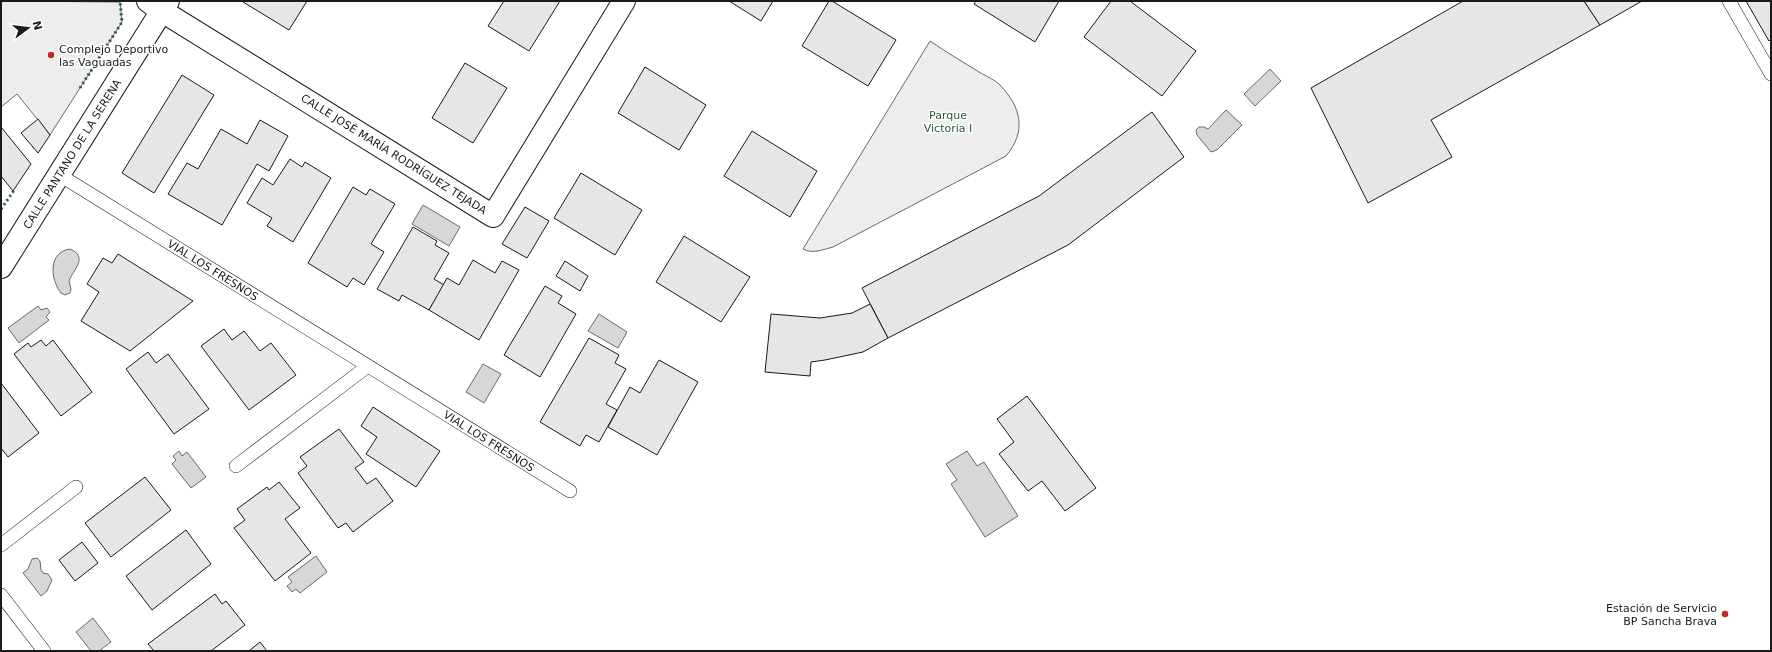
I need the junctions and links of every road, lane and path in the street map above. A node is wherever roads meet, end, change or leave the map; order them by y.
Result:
1 (624, 1) edge
2 (1729, 1) edge
3 (160, 4) edge
4 (1771, 74) edge
5 (58, 174) junction
6 (1, 267) edge
7 (368, 366) junction
8 (236, 466) dead end
9 (76, 487) dead end
10 (570, 491) dead end
11 (1, 545) edge
12 (1, 595) edge
13 (44, 651) edge

1 - 3 street, CALLE JOSÉ MARÍA RODRÍGUEZ TEJADA
2 - 4 lane
3 - 5 street, CALLE PANTANO DE LA SERENA
5 - 6 street, CALLE PANTANO DE LA SERENA
5 - 7 lane, VIAL LOS FRESNOS
7 - 8 lane
7 - 10 lane, VIAL LOS FRESNOS
9 - 11 lane
12 - 13 lane

